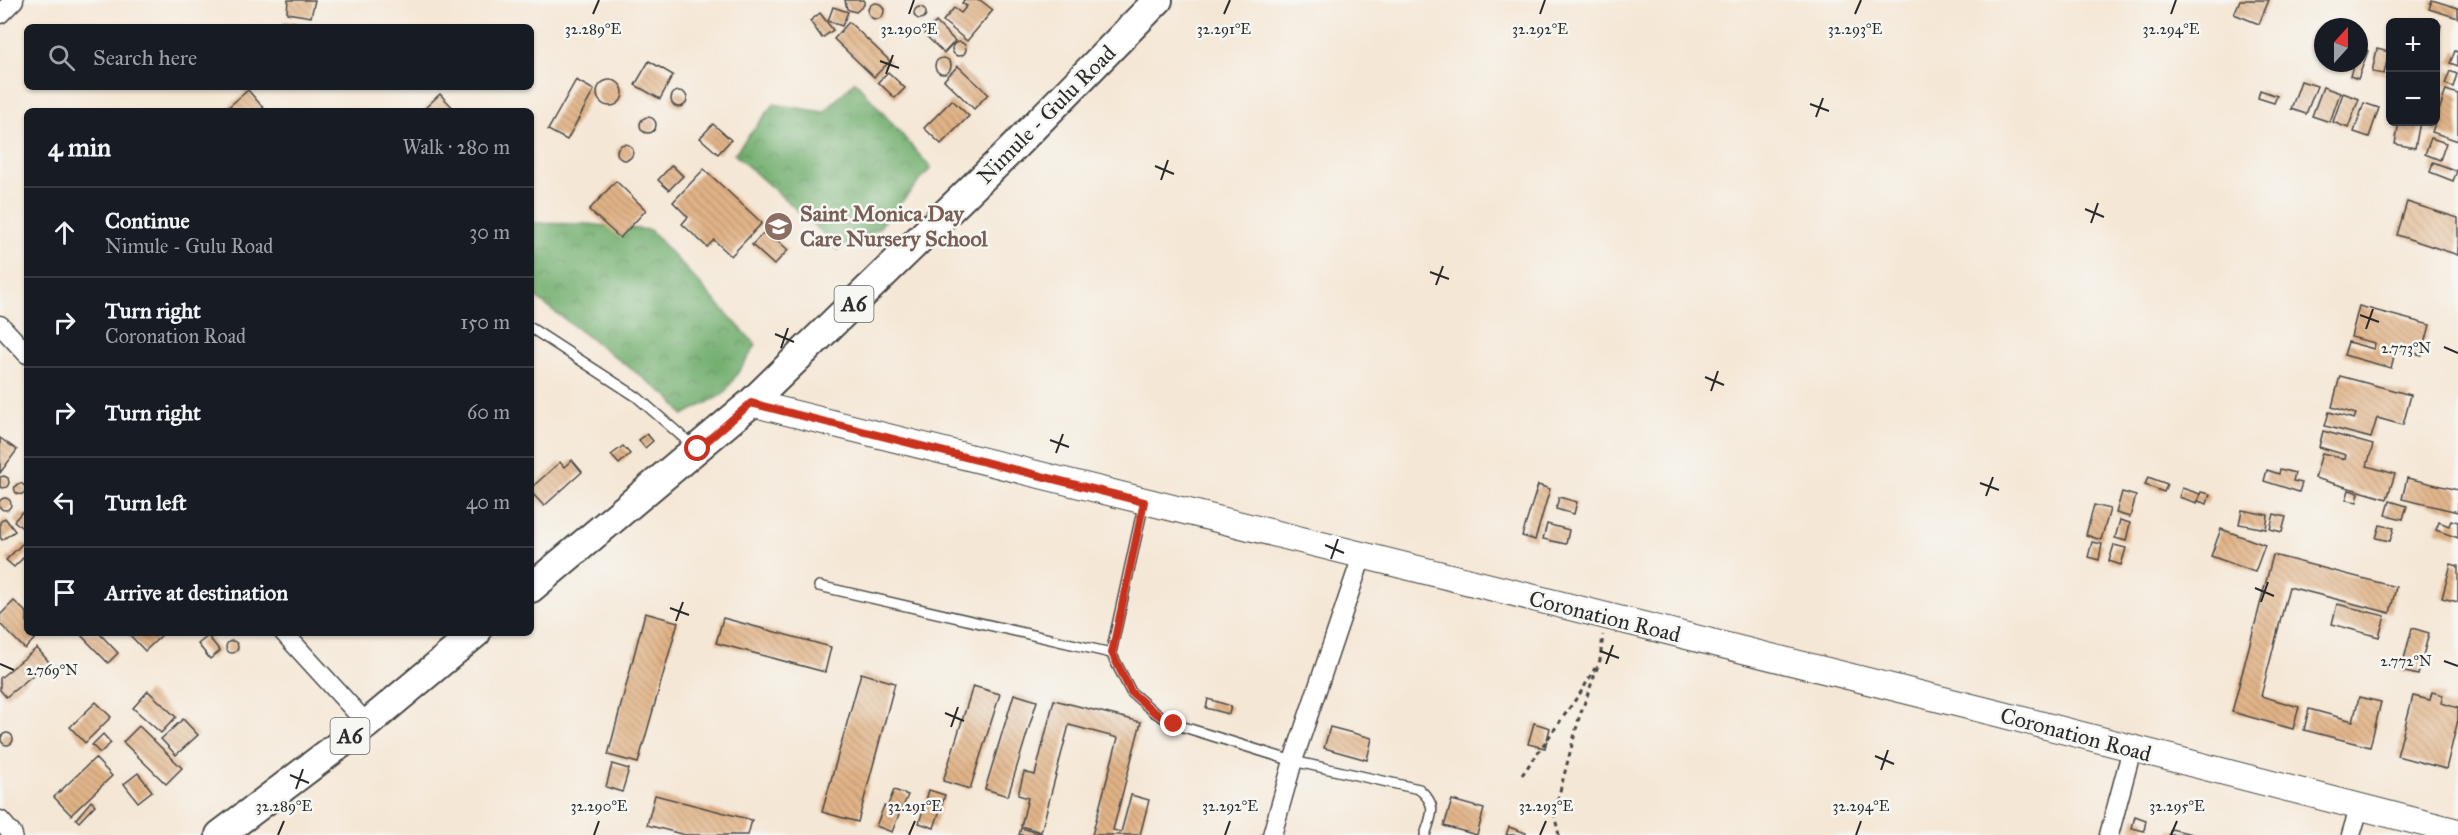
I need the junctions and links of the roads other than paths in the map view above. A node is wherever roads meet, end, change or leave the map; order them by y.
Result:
1 (14, 0) edge
2 (1157, 0) edge
3 (0, 14) edge
4 (0, 325) edge
5 (534, 330) edge
6 (24, 351) edge
7 (751, 403) junction
8 (698, 449) junction
9 (1144, 502) junction
10 (1362, 556) junction
11 (534, 586) edge
12 (819, 586) dead end
13 (287, 636) edge
14 (472, 636) edge
15 (1112, 653) junction
16 (367, 724) junction
17 (2132, 749) junction
18 (1293, 761) junction
19 (2360, 805) junction
20 (0, 820) edge
21 (2458, 832) edge
22 (14, 835) edge
23 (220, 835) edge
24 (1272, 835) edge
25 (1425, 835) edge
26 (2109, 835) edge
27 (2352, 835) edge

1 - 3 street
2 - 7 main road, Nimule - Gulu Road / A6
4 - 6 street
5 - 8 lane
7 - 8 main road, Nimule - Gulu Road / A6
7 - 9 main road, Coronation Road
8 - 11 main road, Nimule - Gulu Road / A6
9 - 10 main road, Coronation Road
9 - 15 lane
10 - 17 main road, Coronation Road
10 - 18 street
12 - 15 lane
13 - 16 street
14 - 16 main road, A6
15 - 18 lane
16 - 23 main road, A6
17 - 19 main road, Coronation Road
17 - 26 street
18 - 24 street
18 - 25 lane
19 - 21 main road, Coronation Road
19 - 27 street
20 - 22 street

